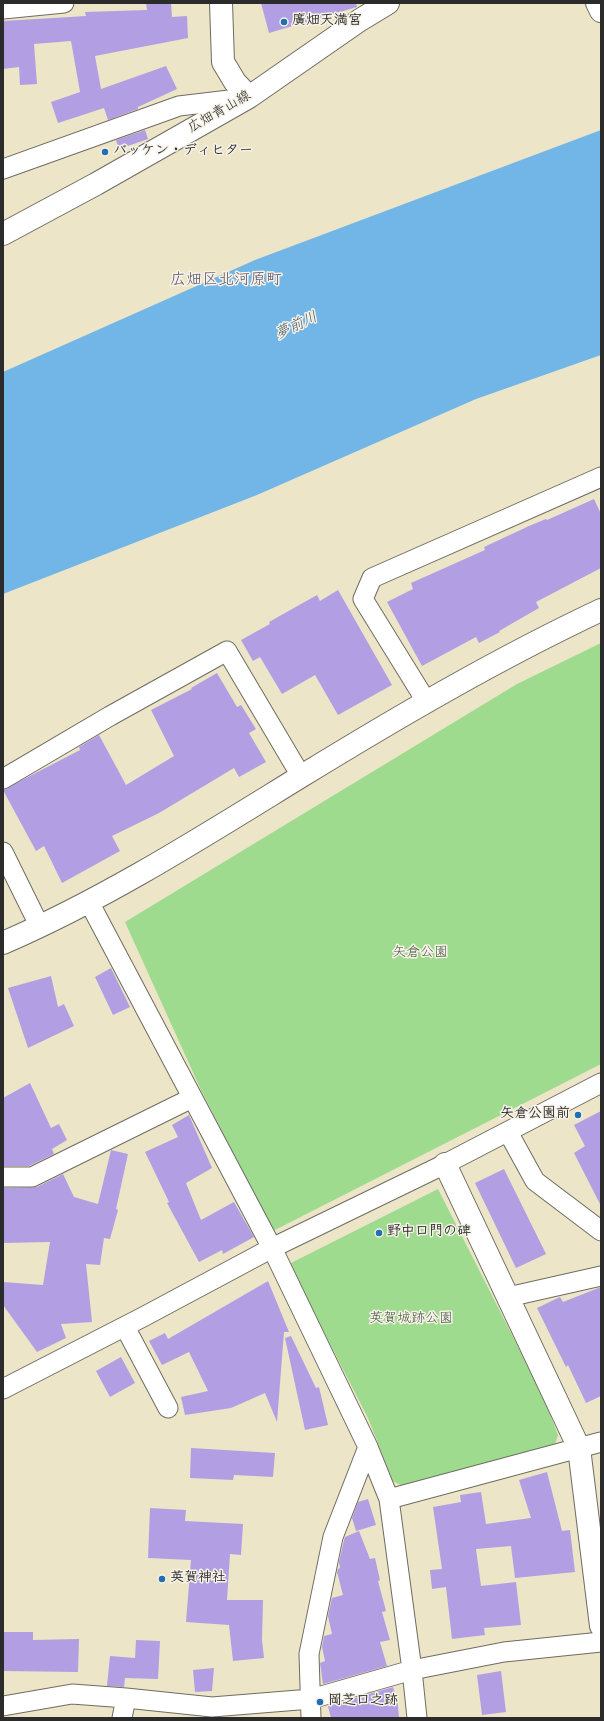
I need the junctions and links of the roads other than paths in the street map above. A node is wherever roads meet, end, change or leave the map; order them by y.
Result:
1 (64, 3) edge
2 (221, 3) edge
3 (388, 3) edge
4 (597, 3) edge
5 (3, 9) edge
6 (601, 11) edge
7 (249, 97) junction
8 (3, 168) edge
9 (3, 234) edge
10 (601, 477) edge
11 (601, 610) edge
12 (426, 701) junction
13 (302, 776) junction
14 (3, 779) edge
15 (3, 852) edge
16 (89, 902) junction
17 (40, 927) junction
18 (3, 943) edge
19 (601, 1084) edge
20 (192, 1098) junction
21 (508, 1132) junction
22 (445, 1164) junction
23 (3, 1177) edge
24 (601, 1231) edge
25 (272, 1248) junction
26 (601, 1276) edge
27 (508, 1297) junction
28 (125, 1327) junction
29 (3, 1389) edge
30 (168, 1408) dead end
31 (601, 1442) edge
32 (368, 1447) junction
33 (579, 1448) junction
34 (389, 1499) junction
35 (601, 1626) edge
36 (601, 1642) edge
37 (412, 1670) junction
38 (126, 1698) junction
39 (311, 1698) junction
40 (3, 1706) edge
41 (211, 1713) edge
42 (122, 1718) edge
43 (312, 1718) edge
44 (417, 1718) edge

1 - 5 street
2 - 7 street
3 - 7 street, 広畑青山線
4 - 6 street
7 - 8 street
7 - 9 street, 広畑青山線
10 - 12 street
11 - 12 street
12 - 13 street
13 - 14 street
13 - 16 street
15 - 17 street
16 - 17 street
16 - 20 street
17 - 18 street
19 - 21 street
20 - 23 street
20 - 25 street
21 - 22 street
21 - 24 street
22 - 25 street
22 - 27 street
25 - 28 street
25 - 32 street
26 - 27 street
27 - 33 street
28 - 29 street
28 - 30 street
31 - 33 street
32 - 34 street
32 - 39 street
33 - 34 street
33 - 35 street
34 - 37 street
36 - 37 street
37 - 39 street
37 - 44 street
38 - 40 street
38 - 41 street
38 - 42 street
39 - 41 street
39 - 43 street

